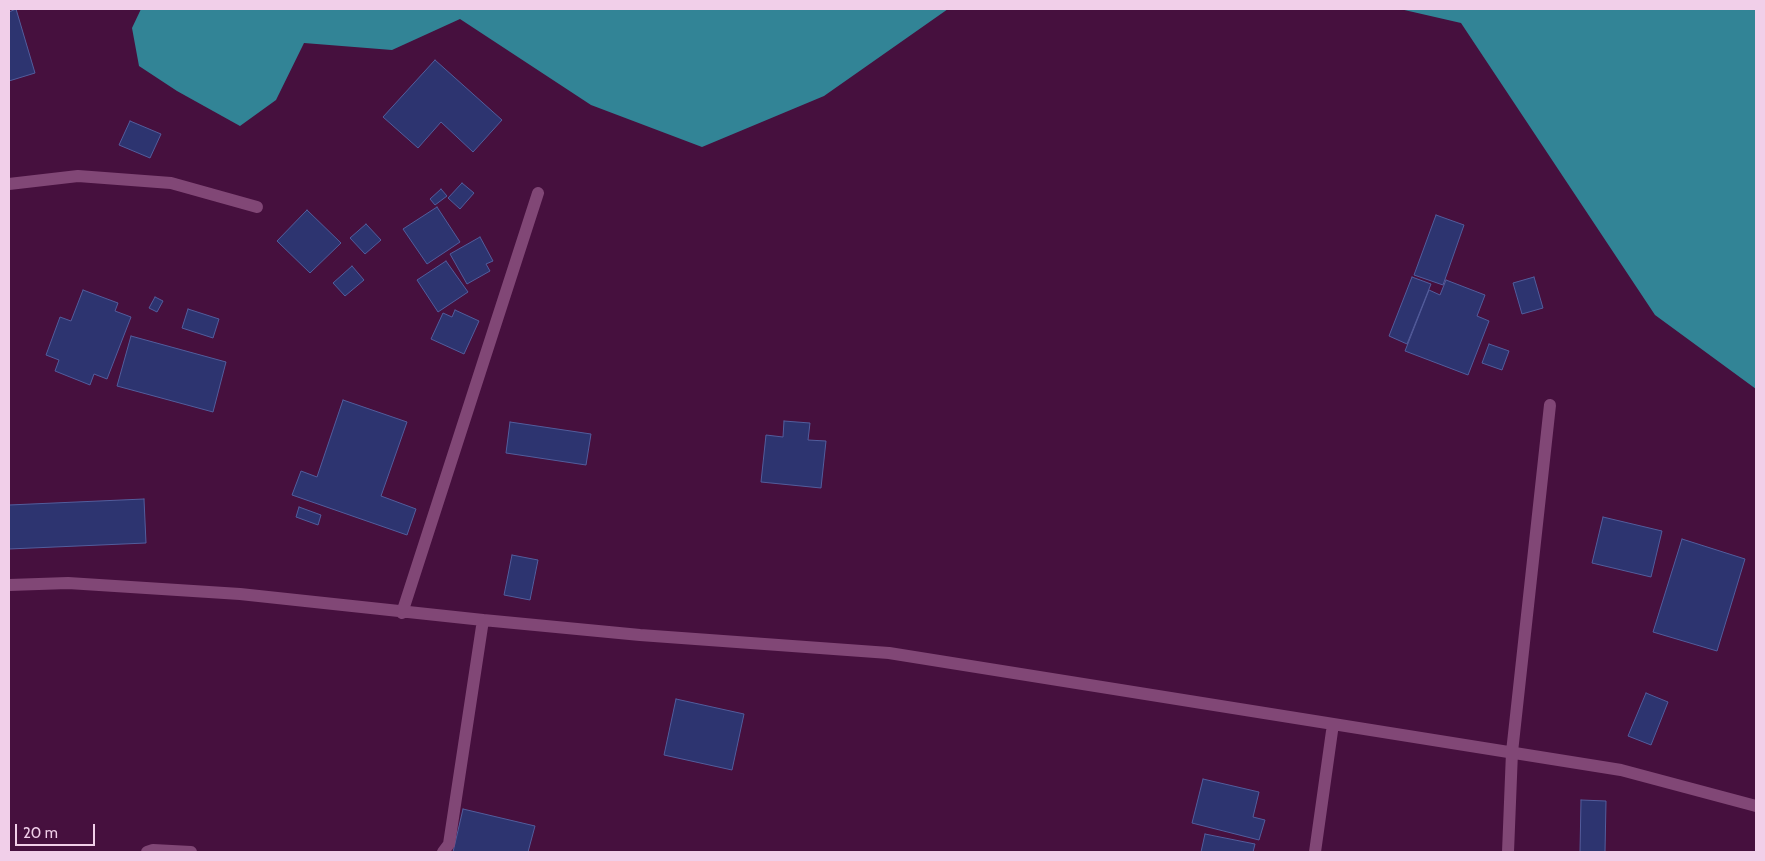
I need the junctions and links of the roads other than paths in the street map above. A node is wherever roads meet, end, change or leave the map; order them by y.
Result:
1 (9, 184) edge
2 (538, 193) dead end
3 (257, 207) dead end
4 (1550, 405) dead end
5 (9, 585) edge
6 (402, 613) junction
7 (482, 620) junction
8 (1333, 724) junction
9 (1512, 752) junction
10 (1756, 806) edge
11 (147, 852) edge
12 (191, 852) edge
13 (443, 852) edge
14 (1315, 852) edge
15 (1508, 852) edge

1 - 3 street
2 - 6 street
4 - 9 street
5 - 6 street
6 - 7 street
7 - 8 street
7 - 13 street
8 - 9 street
8 - 14 street
9 - 10 street
9 - 15 street
11 - 12 street

